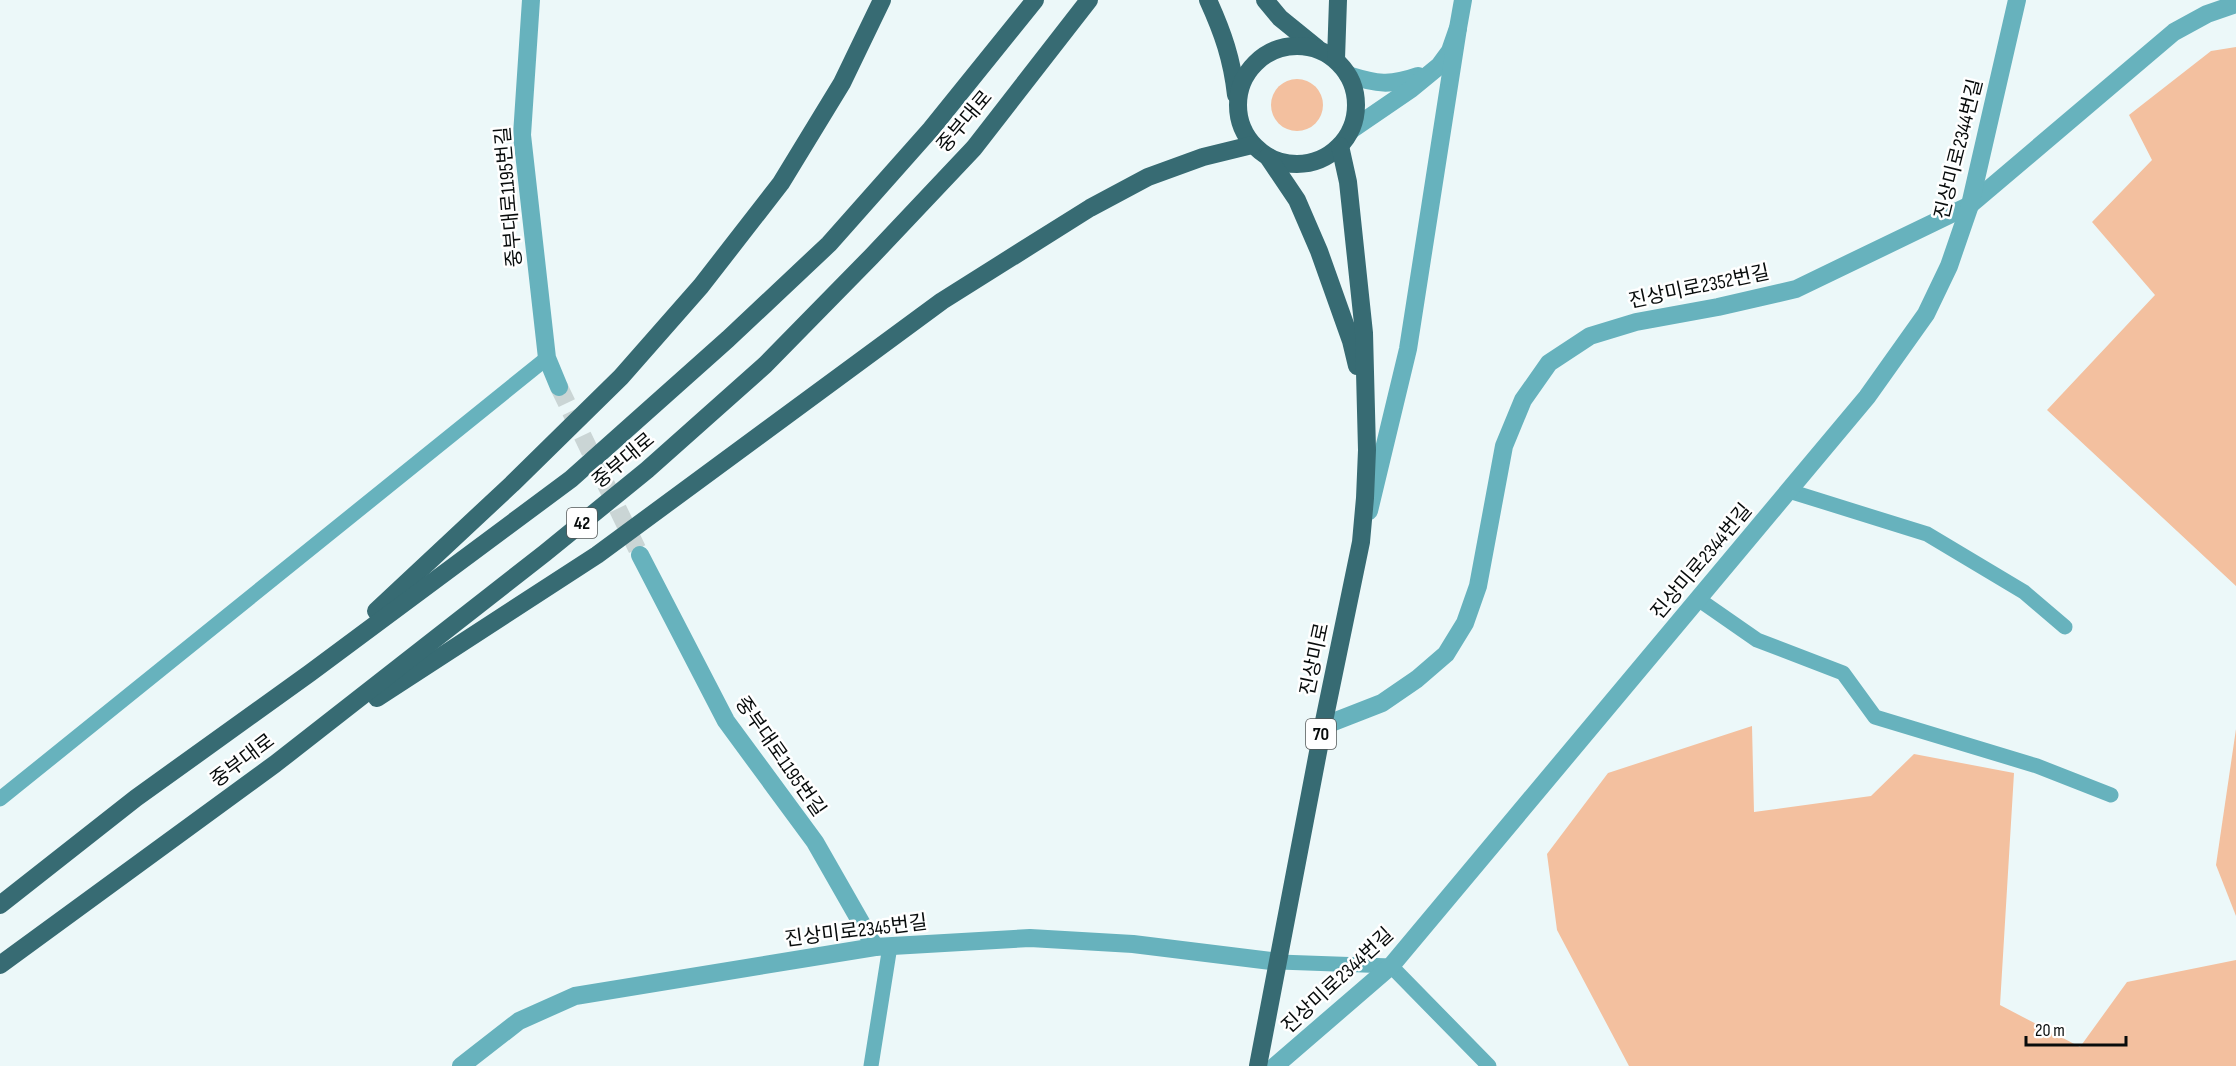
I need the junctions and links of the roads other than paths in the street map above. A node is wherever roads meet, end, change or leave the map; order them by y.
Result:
1 (531, 0) edge
2 (882, 0) edge
3 (1035, 0) edge
4 (1089, 0) edge
5 (1208, 0) edge
6 (1265, 0) edge
7 (1338, 0) edge
8 (1463, 0) edge
9 (2017, 0) edge
10 (2236, 4) edge
11 (1458, 28) junction
12 (1318, 49) junction
13 (1336, 59) junction
14 (1439, 66) junction
15 (1348, 75) junction
16 (1237, 110) junction
17 (1351, 130) junction
18 (1252, 146) junction
19 (1340, 146) junction
20 (1268, 157) junction
21 (1970, 205) junction
22 (547, 358) junction
23 (559, 387) tunnel mouth
24 (1365, 400) junction
25 (1789, 491) junction
26 (1361, 542) junction
27 (640, 555) tunnel mouth
28 (1698, 599) junction
29 (2065, 627) dead end
30 (310, 673) junction
31 (1323, 726) junction
32 (275, 764) junction
33 (2111, 795) dead end
34 (0, 799) edge
35 (0, 905) edge
36 (882, 946) junction
37 (1279, 962) junction
38 (0, 965) edge
39 (1391, 966) junction
40 (461, 1066) edge
41 (871, 1066) edge
42 (1258, 1066) edge
43 (1275, 1066) edge
44 (1489, 1066) edge

1 - 22 street, 중부대로1195번길
2 - 30 main road
3 - 30 main road, 중부대로 / 42
4 - 32 main road, 중부대로 / 42
5 - 16 main road
6 - 12 main road
7 - 13 main road
8 - 11 street
9 - 21 street, 진상미로2344번길
10 - 21 street, 진상미로2352번길
11 - 14 street
11 - 26 street
12 - 13 main road
12 - 16 main road
13 - 15 main road
14 - 15 street
14 - 17 street
15 - 17 main road
16 - 18 main road
17 - 19 main road
18 - 20 main road
18 - 32 main road
19 - 20 main road
19 - 24 main road
20 - 24 main road
21 - 25 street, 진상미로2344번길
21 - 31 street, 진상미로2352번길
22 - 23 street, 중부대로1195번길
22 - 34 lane
24 - 26 main road, 진상미로 / 70
25 - 28 street, 진상미로2344번길
25 - 29 lane
26 - 31 main road, 진상미로 / 70
27 - 36 street, 중부대로1195번길
28 - 33 lane
28 - 39 street, 진상미로2344번길
30 - 35 main road, 중부대로 / 42
31 - 37 main road, 진상미로 / 70
32 - 38 main road, 중부대로 / 42
36 - 37 street, 진상미로2345번길
36 - 40 street, 진상미로2345번길
36 - 41 lane
37 - 39 lane
37 - 42 main road, 진상미로 / 70
39 - 43 street, 진상미로2344번길
39 - 44 lane

